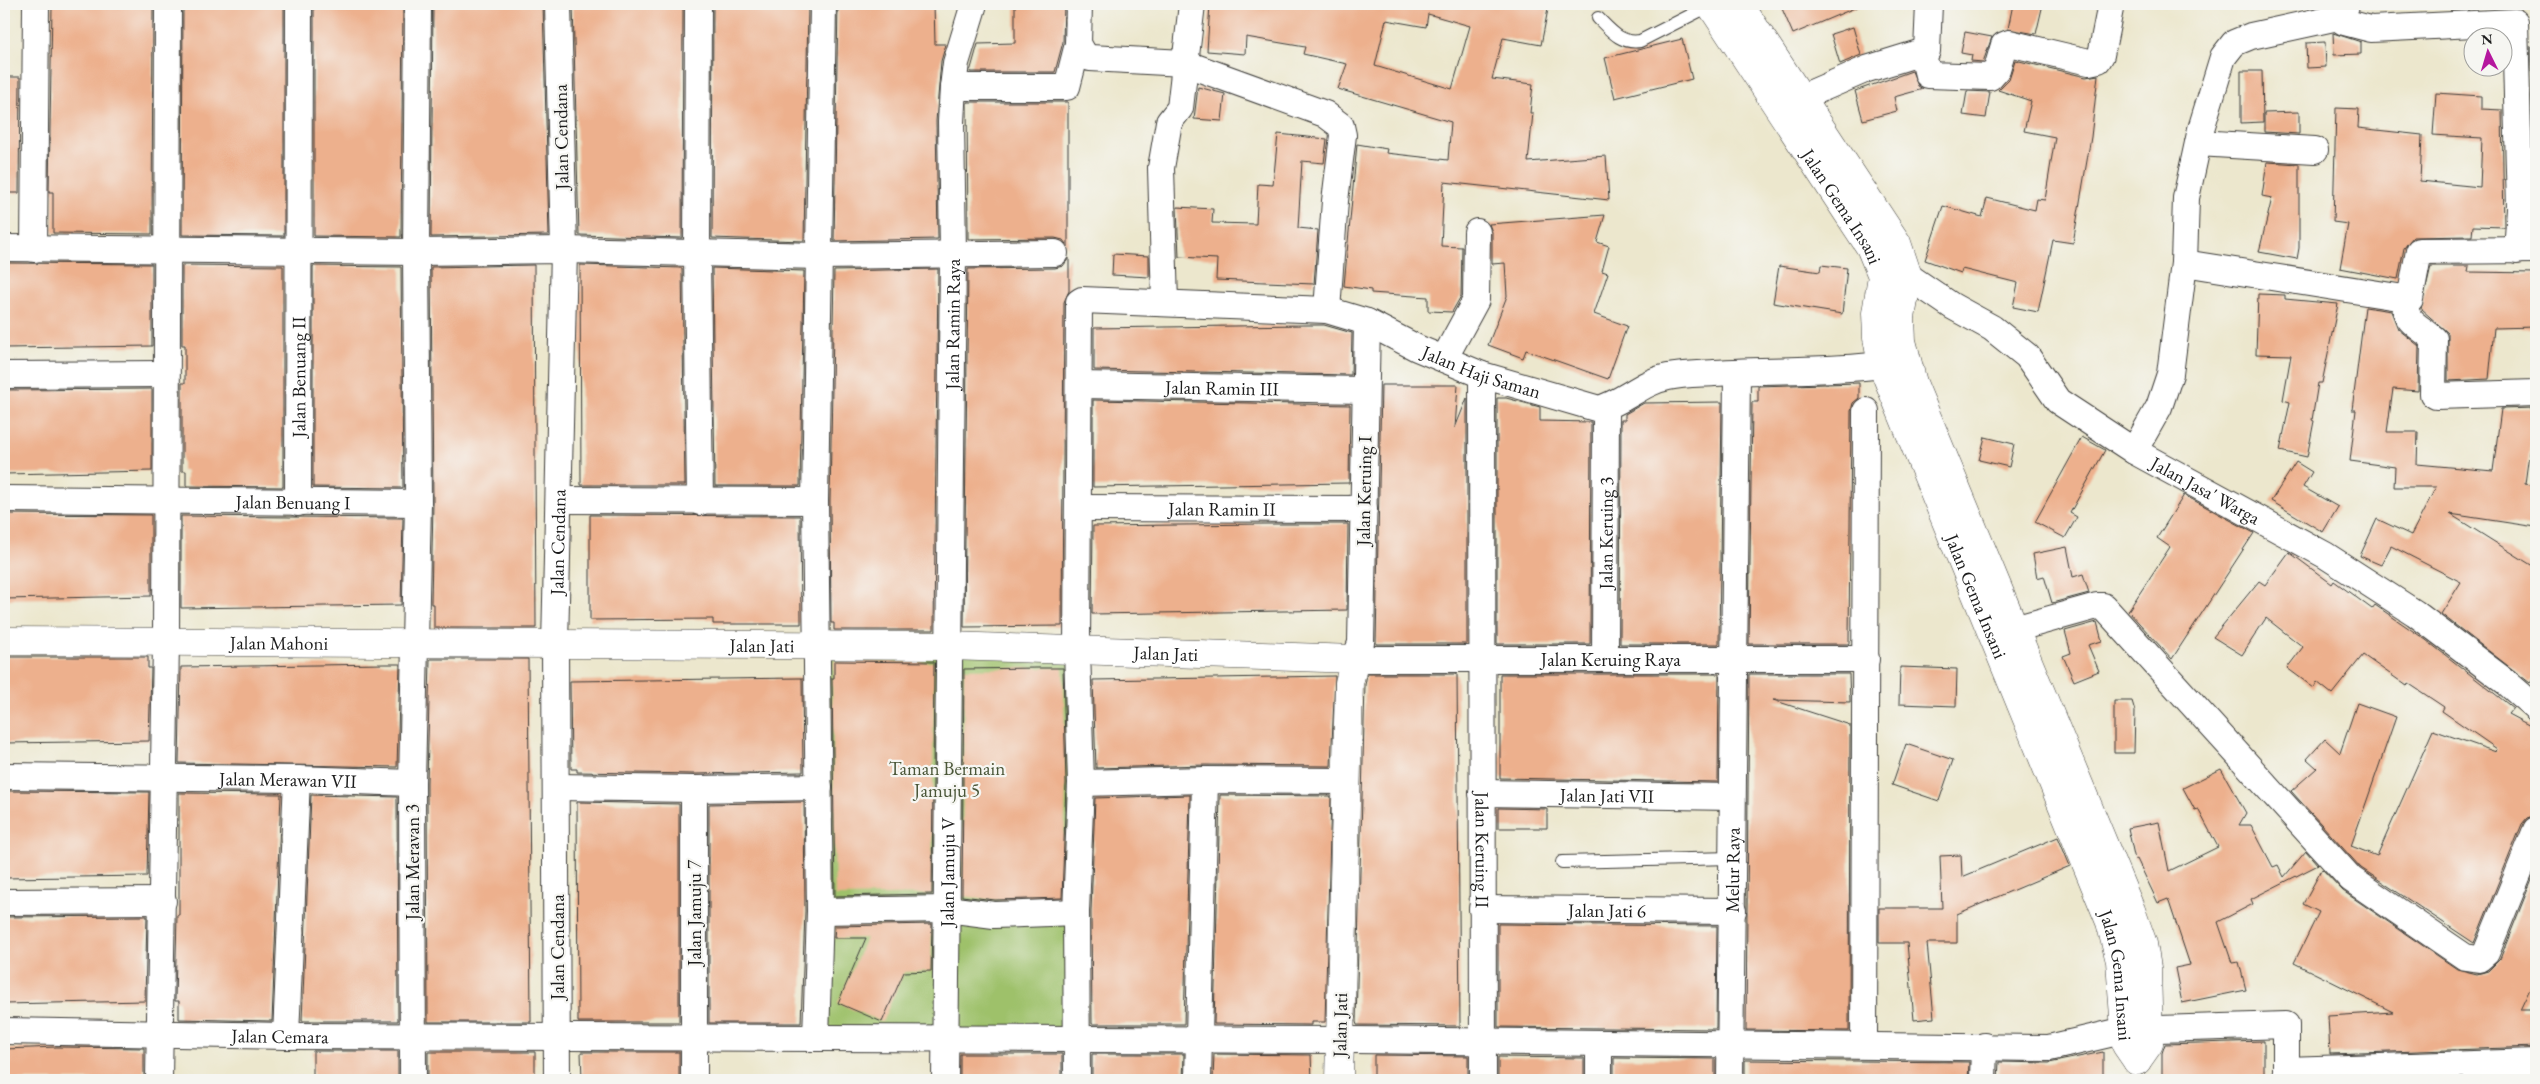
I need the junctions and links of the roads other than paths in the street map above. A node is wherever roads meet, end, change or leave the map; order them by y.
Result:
1 (36, 4) edge
2 (168, 4) edge
3 (299, 4) edge
4 (418, 4) edge
5 (558, 4) edge
6 (698, 4) edge
7 (823, 4) edge
8 (974, 4) edge
9 (1078, 4) edge
10 (1192, 4) edge
11 (1710, 4) edge
12 (1739, 4) edge
13 (1929, 4) edge
14 (2111, 4) edge
15 (2343, 10) edge
16 (1598, 18) dead end
17 (2526, 22) edge
18 (1078, 44) junction
19 (1923, 55) junction
20 (1184, 63) junction
21 (953, 88) junction
22 (1800, 98) junction
23 (2198, 143) junction
24 (2315, 150) dead end
25 (1861, 211) junction
26 (1476, 232) dead end
27 (4, 248) edge
28 (34, 249) junction
29 (167, 250) junction
30 (564, 250) junction
31 (299, 251) junction
32 (2527, 251) edge
33 (416, 252) junction
34 (953, 252) junction
35 (1055, 252) dead end
36 (697, 254) junction
37 (819, 256) junction
38 (2184, 263) junction
39 (1895, 276) junction
40 (2404, 299) junction
41 (1165, 303) junction
42 (1327, 310) junction
43 (1367, 322) junction
44 (1444, 359) junction
45 (1894, 363) junction
46 (1737, 372) junction
47 (166, 374) junction
48 (4, 375) edge
49 (1482, 375) junction
50 (1080, 385) junction
51 (1365, 390) junction
52 (2536, 393) edge
53 (1606, 407) junction
54 (1866, 411) dead end
55 (2134, 451) junction
56 (4, 499) edge
57 (167, 500) junction
58 (559, 500) junction
59 (816, 501) junction
60 (700, 502) junction
61 (298, 503) junction
62 (418, 503) junction
63 (1080, 508) junction
64 (1364, 509) junction
65 (2014, 629) junction
66 (166, 641) junction
67 (4, 642) edge
68 (415, 644) junction
69 (555, 645) junction
70 (816, 646) junction
71 (949, 646) junction
72 (1077, 649) junction
73 (1355, 659) junction
74 (1482, 659) junction
75 (1866, 659) junction
76 (1605, 660) junction
77 (1734, 660) junction
78 (2536, 708) edge
79 (4, 776) edge
80 (162, 778) junction
81 (297, 779) junction
82 (1206, 780) junction
83 (1347, 781) junction
84 (412, 783) junction
85 (1081, 783) junction
86 (556, 787) junction
87 (819, 787) junction
88 (694, 789) junction
89 (1482, 793) junction
90 (1732, 797) junction
91 (2536, 830) edge
92 (1733, 858) junction
93 (1562, 862) dead end
94 (163, 901) junction
95 (4, 902) edge
96 (946, 909) junction
97 (1482, 909) junction
98 (820, 911) junction
99 (1733, 911) junction
100 (1076, 912) junction
101 (2137, 1029) junction
102 (4, 1031) edge
103 (159, 1033) junction
104 (286, 1036) junction
105 (414, 1036) junction
106 (694, 1036) junction
107 (557, 1037) junction
108 (816, 1038) junction
109 (946, 1038) junction
110 (1077, 1038) junction
111 (1198, 1040) junction
112 (1339, 1040) junction
113 (1482, 1042) junction
114 (1599, 1044) junction
115 (1864, 1044) junction
116 (1731, 1045) junction
117 (1984, 1046) junction
118 (2536, 1062) edge
119 (2137, 1071) edge
120 (2286, 1075) edge
121 (159, 1080) edge
122 (414, 1080) edge
123 (557, 1080) edge
124 (694, 1080) edge
125 (945, 1080) edge
126 (1077, 1080) edge
127 (1198, 1080) edge
128 (1339, 1080) edge
129 (1483, 1080) edge
130 (1599, 1080) edge
131 (1730, 1080) edge
132 (1983, 1080) edge

1 - 28 street
2 - 29 street
3 - 31 street, Jalan Benuang II
4 - 33 street, Jalan Meravan 3
5 - 30 street, Jalan Cendana
6 - 36 street
7 - 37 street
8 - 21 street, Jalan Ramin Raya
9 - 18 street
10 - 20 street
11 - 16 lane
11 - 25 street, Jalan Gema Insani
12 - 22 street, Jalan Gema Insani
13 - 19 street
14 - 19 street
15 - 17 street
15 - 23 street
17 - 32 street
18 - 20 street
18 - 21 street
19 - 22 street
20 - 41 street
20 - 42 street
21 - 34 street, Jalan Ramin Raya
22 - 25 street, Jalan Gema Insani
23 - 24 street
23 - 38 street
25 - 39 street, Jalan Gema Insani
26 - 44 street
27 - 28 street
28 - 29 street
29 - 31 street
29 - 47 street
30 - 33 street
30 - 36 street
30 - 58 street, Jalan Cendana
31 - 33 street
31 - 61 street, Jalan Benuang II
32 - 40 street
33 - 62 street, Jalan Meravan 3
34 - 35 street
34 - 37 street
34 - 71 street, Jalan Ramin Raya
36 - 37 street
36 - 60 street
37 - 59 street
38 - 40 street
38 - 55 street
39 - 45 street, Jalan Gema Insani
39 - 55 street, Jalan Jasa' Warga
40 - 52 street
41 - 42 street, Jalan Haji Saman
41 - 50 street, Jalan Haji Saman
42 - 43 street, Jalan Haji Saman
43 - 44 street, Jalan Haji Saman
43 - 51 street, Jalan Keruing I
44 - 49 street, Jalan Haji Saman
45 - 46 street
45 - 65 street, Jalan Gema Insani
45 - 101 street, Jalan Gema Insani
46 - 53 street
46 - 77 street, Melur Raya
47 - 48 street
47 - 57 street
49 - 53 street, Jalan Haji Saman
49 - 74 street, Jalan Keruing II
50 - 51 street, Jalan Ramin III
50 - 63 street
51 - 64 street, Jalan Keruing I
53 - 76 street, Jalan Keruing 3
54 - 75 street
55 - 78 street, Jalan Jasa' Warga
56 - 57 street, Jalan Benuang I
57 - 61 street, Jalan Benuang I
57 - 66 street
58 - 60 street
58 - 69 street, Jalan Cendana
59 - 60 street
59 - 70 street
61 - 62 street, Jalan Benuang I
62 - 68 street, Jalan Meravan 3
63 - 64 street, Jalan Ramin II
63 - 72 street
64 - 73 street, Jalan Keruing I
65 - 91 street
65 - 101 street, Jalan Gema Insani
66 - 67 street, Jalan Mahoni
66 - 68 street, Jalan Mahoni
66 - 80 street
68 - 69 street, Jalan Mahoni
68 - 84 street, Jalan Meravan 3
69 - 70 street, Jalan Jati
69 - 86 street, Jalan Cendana
70 - 71 street, Jalan Jati
70 - 87 street
71 - 72 street, Jalan Jati
71 - 96 street, Jalan Jamuju V
72 - 73 street, Jalan Jati
72 - 85 street
73 - 74 street, Jalan Keruing Raya
73 - 83 street, Jalan Jati
74 - 76 street, Jalan Keruing Raya
74 - 89 street, Jalan Keruing II
75 - 77 street, Jalan Keruing Raya
75 - 115 street
76 - 77 street, Jalan Keruing Raya
77 - 90 street, Melur Raya
79 - 80 street, Jalan Merawan VII
80 - 81 street, Jalan Merawan VII
80 - 94 street
81 - 84 street, Jalan Merawan VII
81 - 104 street
82 - 83 street
82 - 85 street
82 - 111 street
83 - 112 street, Jalan Jati
84 - 105 street, Jalan Meravan 3
85 - 100 street
86 - 88 street
86 - 107 street, Jalan Cendana
87 - 88 street
87 - 98 street
88 - 106 street, Jalan Jamuju 7
89 - 90 street, Jalan Jati VII
89 - 97 street, Jalan Keruing II
90 - 92 street, Melur Raya
92 - 93 lane
92 - 99 street, Melur Raya
94 - 95 street
94 - 103 street
96 - 98 street
96 - 100 street
96 - 109 street, Jalan Jamuju V
97 - 99 street, Jalan Jati 6
97 - 113 street, Jalan Keruing II
98 - 108 street
99 - 116 street, Melur Raya
100 - 110 street
101 - 117 street, Jalan Cemara
101 - 119 street, Jalan Gema Insani
101 - 120 street, Jalan Cemara
102 - 103 street, Jalan Cemara
103 - 104 street, Jalan Cemara
103 - 121 street
104 - 105 street, Jalan Cemara
105 - 107 street, Jalan Cemara
105 - 122 street, Jalan Meravan 3
106 - 107 street, Jalan Cemara
106 - 108 street, Jalan Cemara
106 - 124 street, Jalan Jamuju 7
107 - 123 street, Jalan Cendana
108 - 109 street, Jalan Cemara
109 - 110 street, Jalan Cemara
109 - 125 street, Jalan Jamuju V
110 - 111 street, Jalan Cemara
110 - 126 street
111 - 112 street, Jalan Cemara
111 - 127 street
112 - 113 street, Jalan Cemara
112 - 128 street, Jalan Jati
113 - 114 street, Jalan Cemara
113 - 129 street, Jalan Keruing II
114 - 116 street, Jalan Cemara
114 - 130 street
115 - 116 street, Jalan Cemara
115 - 117 street, Jalan Cemara
116 - 131 street, Melur Raya
117 - 132 street
118 - 120 street

